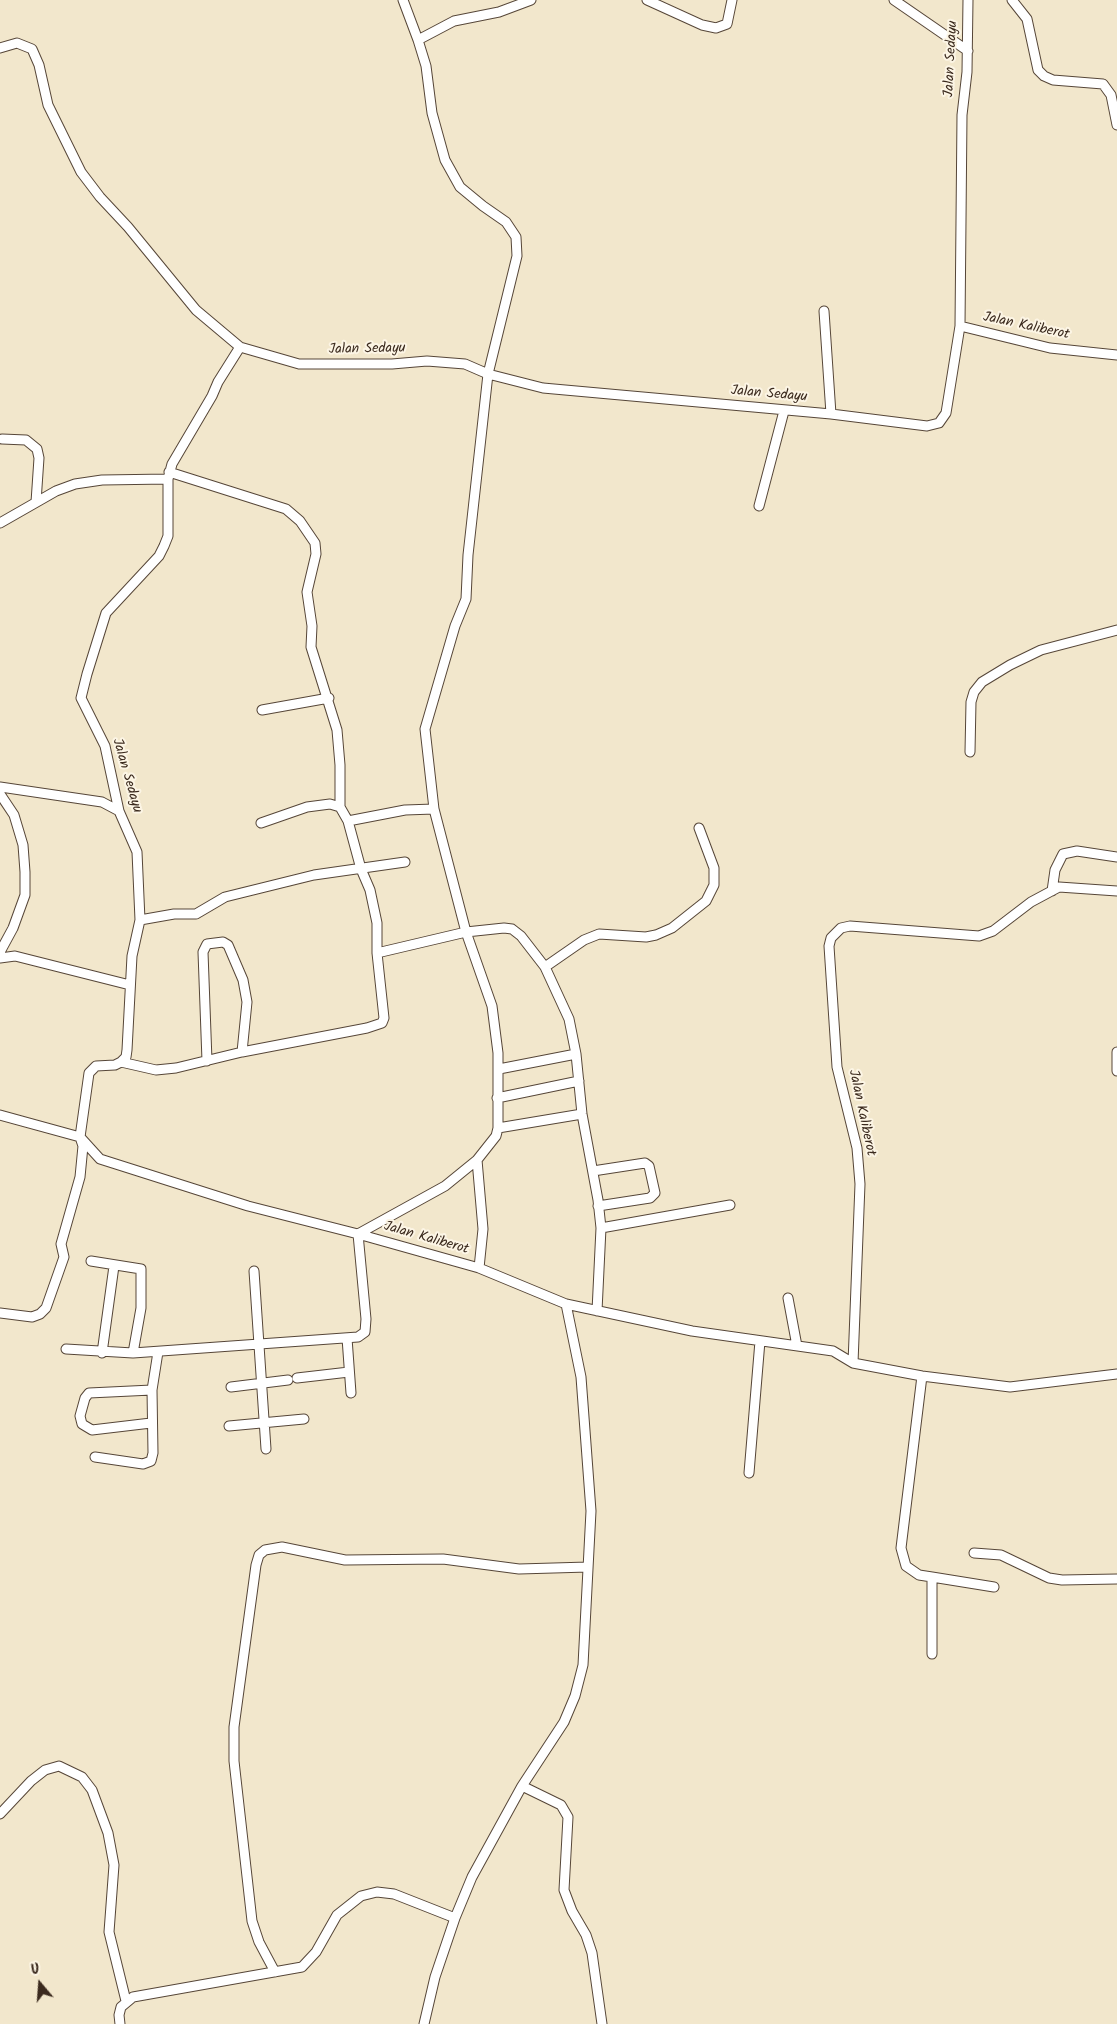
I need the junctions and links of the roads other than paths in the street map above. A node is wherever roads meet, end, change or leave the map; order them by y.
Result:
1 (404, 0) edge
2 (531, 0) edge
3 (646, 0) edge
4 (732, 0) edge
5 (894, 0) edge
6 (968, 0) edge
7 (1012, 0) edge
8 (418, 40) junction
9 (0, 48) edge
10 (968, 52) junction
11 (1117, 125) edge
12 (824, 311) dead end
13 (960, 326) junction
14 (240, 347) junction
15 (1117, 355) edge
16 (488, 374) junction
17 (784, 411) junction
18 (831, 414) junction
19 (2, 439) dead end
20 (168, 476) junction
21 (36, 502) junction
22 (759, 506) dead end
23 (0, 523) edge
24 (1117, 630) edge
25 (329, 698) junction
26 (262, 710) dead end
27 (970, 752) dead end
28 (0, 787) edge
29 (0, 794) edge
30 (340, 807) junction
31 (434, 809) junction
32 (119, 811) junction
33 (348, 821) junction
34 (260, 823) dead end
35 (700, 828) dead end
36 (1117, 857) edge
37 (405, 862) dead end
38 (362, 869) junction
39 (1052, 891) junction
40 (1117, 891) edge
41 (140, 920) junction
42 (466, 932) junction
43 (0, 952) edge
44 (376, 953) junction
45 (0, 958) edge
46 (545, 967) junction
47 (130, 985) junction
48 (242, 1052) junction
49 (1117, 1052) edge
50 (576, 1054) junction
51 (207, 1061) junction
52 (121, 1062) junction
53 (499, 1069) junction
54 (1117, 1071) edge
55 (578, 1080) junction
56 (497, 1098) junction
57 (582, 1114) junction
58 (0, 1115) edge
59 (498, 1128) junction
60 (80, 1137) junction
61 (477, 1160) junction
62 (593, 1171) junction
63 (730, 1205) dead end
64 (598, 1206) junction
65 (602, 1228) junction
66 (358, 1234) junction
67 (92, 1261) dead end
68 (114, 1266) junction
69 (480, 1268) junction
70 (254, 1271) dead end
71 (788, 1298) dead end
72 (566, 1304) junction
73 (597, 1310) junction
74 (0, 1312) edge
75 (347, 1338) junction
76 (760, 1341) junction
77 (260, 1344) junction
78 (797, 1346) junction
79 (66, 1349) dead end
80 (102, 1352) junction
81 (158, 1352) junction
82 (133, 1353) junction
83 (853, 1363) junction
84 (349, 1372) junction
85 (1117, 1374) edge
86 (922, 1376) junction
87 (262, 1383) junction
88 (231, 1387) dead end
89 (152, 1390) junction
90 (351, 1393) dead end
91 (304, 1419) dead end
92 (151, 1423) junction
93 (265, 1423) junction
94 (229, 1426) dead end
95 (266, 1449) dead end
96 (95, 1457) dead end
97 (749, 1473) dead end
98 (974, 1553) dead end
99 (588, 1567) junction
100 (932, 1577) junction
101 (1117, 1580) edge
102 (994, 1587) dead end
103 (932, 1654) dead end
104 (522, 1786) junction
105 (0, 1814) edge
106 (455, 1918) junction
107 (275, 1972) junction
108 (126, 2001) junction
109 (120, 2024) edge
110 (424, 2024) edge
111 (602, 2024) edge

1 - 8 street
2 - 8 street
3 - 4 street
5 - 10 street
6 - 10 street, Jalan Sedayu
7 - 11 street
8 - 16 street
9 - 14 street
10 - 13 street, Jalan Sedayu
12 - 18 street
13 - 15 street, Jalan Kaliberot
13 - 18 street, Jalan Sedayu
14 - 16 street, Jalan Sedayu
14 - 20 street, Jalan Sedayu
16 - 17 street, Jalan Sedayu
16 - 31 street
17 - 18 street, Jalan Sedayu
17 - 22 street
19 - 21 street
20 - 21 street
20 - 25 street
20 - 32 street, Jalan Sedayu
21 - 23 street
24 - 27 street
25 - 26 street
25 - 30 street
28 - 32 street
29 - 43 street
30 - 33 street
30 - 34 street
31 - 33 street
31 - 42 street
32 - 41 street, Jalan Sedayu
33 - 38 street
35 - 46 street
36 - 39 street
37 - 38 street
38 - 41 street
38 - 44 street
39 - 40 street
39 - 83 street, Jalan Kaliberot
41 - 47 street, Jalan Sedayu
42 - 44 street
42 - 46 street
42 - 53 street
44 - 48 street
45 - 47 street
46 - 50 street
47 - 52 street, Jalan Sedayu
48 - 51 street
48 - 51 street
49 - 54 street
50 - 53 street
50 - 55 street
51 - 52 street
52 - 60 street
53 - 56 street
55 - 56 street
55 - 57 street
56 - 59 street
57 - 59 street
57 - 62 street
58 - 60 street
59 - 61 street
60 - 66 street, Jalan Kaliberot
60 - 74 street
61 - 66 street
61 - 69 street
62 - 64 street
62 - 64 street
63 - 65 street
64 - 65 street
65 - 73 street
66 - 69 street, Jalan Kaliberot
66 - 75 street
67 - 68 street
68 - 80 street
68 - 82 street
69 - 72 street, Jalan Kaliberot
70 - 77 street
71 - 78 street
72 - 73 street, Jalan Kaliberot
72 - 99 street
73 - 76 street, Jalan Kaliberot
75 - 77 street
75 - 84 street
76 - 78 street, Jalan Kaliberot
76 - 97 street
77 - 81 street
77 - 87 street
78 - 83 street, Jalan Kaliberot
79 - 80 street
80 - 82 street
81 - 82 street
81 - 89 street
83 - 86 street, Jalan Kaliberot
84 - 87 street
84 - 90 street
85 - 86 street, Jalan Kaliberot
86 - 100 street
87 - 88 street
87 - 93 street
89 - 92 street
89 - 92 street
91 - 93 street
92 - 96 street
93 - 94 street
93 - 95 street
98 - 101 street
99 - 104 street
99 - 107 street
100 - 102 street
100 - 103 street
104 - 106 street
104 - 111 street
105 - 108 street
106 - 107 street
106 - 110 street
107 - 108 street
108 - 109 street

